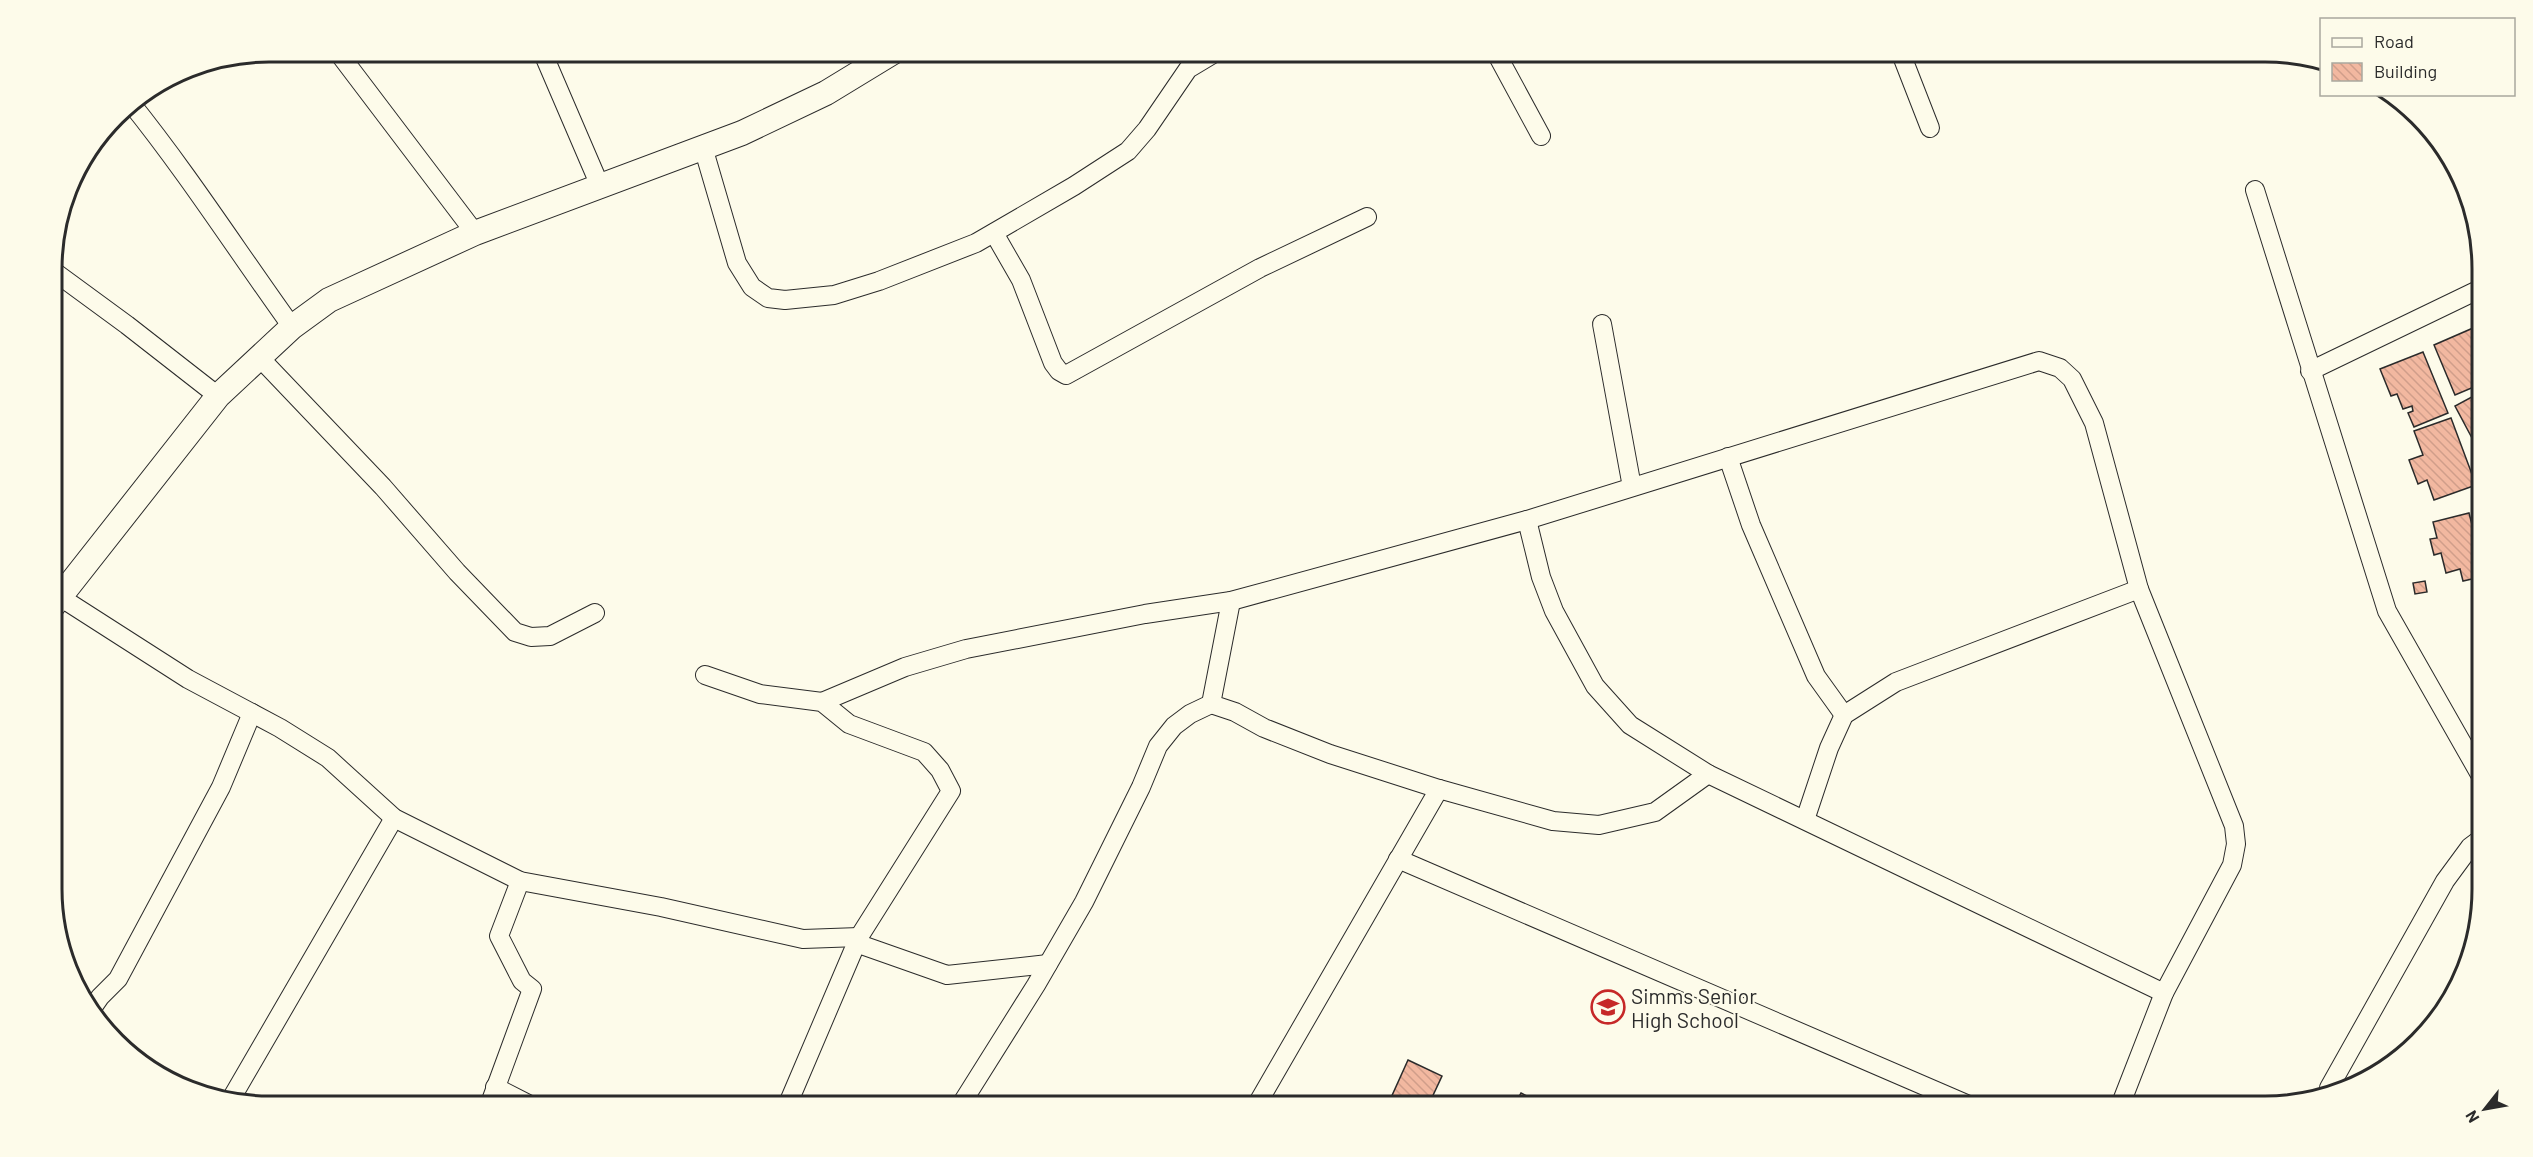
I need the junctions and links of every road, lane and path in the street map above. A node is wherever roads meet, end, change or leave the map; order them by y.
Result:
1 (345, 62) edge
2 (548, 62) edge
3 (877, 62) edge
4 (1200, 62) edge
5 (1501, 62) edge
6 (1904, 62) edge
7 (136, 110) edge
8 (1930, 128) dead end
9 (1541, 136) dead end
10 (703, 147) junction
11 (600, 186) junction
12 (2254, 190) dead end
13 (1367, 217) dead end
14 (476, 233) junction
15 (994, 233) junction
16 (62, 277) edge
17 (2472, 293) edge
18 (1602, 324) dead end
19 (292, 327) junction
20 (259, 357) junction
21 (2310, 371) junction
22 (218, 396) junction
23 (1728, 457) junction
24 (1632, 487) junction
25 (1527, 520) junction
26 (2139, 589) junction
27 (62, 594) edge
28 (1231, 601) junction
29 (62, 605) edge
30 (595, 613) dead end
31 (705, 675) dead end
32 (822, 702) junction
33 (1211, 704) junction
34 (252, 713) junction
35 (1844, 715) junction
36 (2472, 760) edge
37 (1708, 774) junction
38 (1439, 789) junction
39 (394, 818) junction
40 (1805, 820) junction
41 (2472, 846) edge
42 (1398, 859) junction
43 (520, 880) junction
44 (857, 940) junction
45 (1048, 964) junction
46 (2164, 993) junction
47 (96, 1003) edge
48 (2331, 1085) edge
49 (495, 1088) junction
50 (234, 1093) edge
51 (1946, 1095) edge
52 (2124, 1095) edge
53 (492, 1096) edge
54 (511, 1096) edge
55 (792, 1096) edge
56 (966, 1096) edge
57 (1262, 1096) edge

1 - 14 street
2 - 11 street
3 - 10 street
4 - 15 street
5 - 9 street
6 - 8 street
7 - 19 street
10 - 11 street
10 - 15 street
11 - 14 street
12 - 21 street
13 - 15 street
14 - 19 street
16 - 22 street
17 - 21 street
18 - 24 street
19 - 20 street
20 - 22 street
20 - 30 street
21 - 36 street
22 - 27 street
23 - 24 street
23 - 26 street
23 - 35 street
24 - 25 street
25 - 28 street
25 - 37 street
26 - 35 street
26 - 46 street
28 - 32 street
28 - 33 street
29 - 34 street
31 - 32 street
32 - 44 street
33 - 38 street
33 - 45 street
34 - 39 street
34 - 47 street
35 - 40 street
37 - 38 street
37 - 40 street
38 - 42 street
39 - 43 street
39 - 50 street
40 - 46 street
41 - 48 street
42 - 51 street
42 - 57 street
43 - 44 street
43 - 49 street
44 - 45 street
44 - 55 street
45 - 56 street
46 - 52 street
49 - 53 street
49 - 54 street

